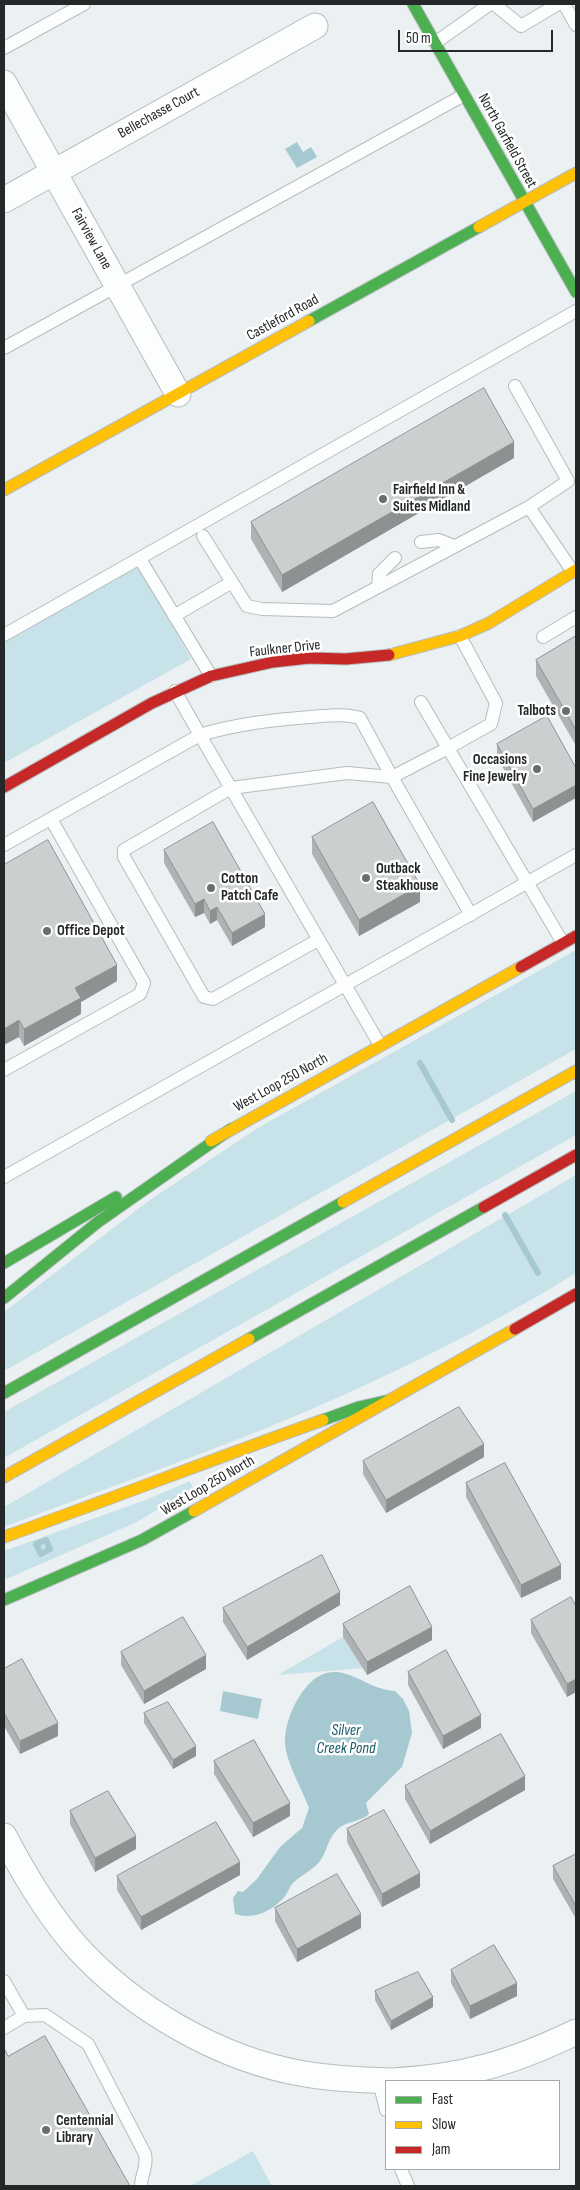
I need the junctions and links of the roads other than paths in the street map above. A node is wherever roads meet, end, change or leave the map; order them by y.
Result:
1 (84, 4) edge
2 (413, 4) edge
3 (490, 4) edge
4 (494, 4) edge
5 (558, 4) edge
6 (564, 4) edge
7 (576, 25) edge
8 (315, 26) dead end
9 (435, 43) junction
10 (4, 48) edge
11 (4, 83) edge
12 (464, 95) junction
13 (54, 172) junction
14 (576, 173) edge
15 (4, 200) edge
16 (524, 200) junction
17 (117, 285) junction
18 (576, 292) edge
19 (576, 311) edge
20 (4, 348) edge
21 (515, 386) dead end
22 (178, 394) junction
23 (4, 490) edge
24 (529, 507) junction
25 (203, 536) dead end
26 (421, 542) dead end
27 (454, 546) junction
28 (394, 558) dead end
29 (140, 559) junction
30 (575, 571) edge
31 (232, 582) junction
32 (378, 587) junction
33 (174, 616) junction
34 (576, 618) edge
35 (4, 635) edge
36 (460, 636) junction
37 (543, 637) dead end
38 (210, 676) junction
39 (175, 692) junction
40 (421, 702) dead end
41 (200, 735) junction
42 (448, 748) junction
43 (392, 776) junction
44 (4, 787) edge
45 (231, 788) junction
46 (51, 819) junction
47 (4, 845) edge
48 (576, 856) edge
49 (528, 883) junction
50 (471, 915) junction
51 (576, 936) edge
52 (318, 940) junction
53 (563, 943) junction
54 (346, 986) junction
55 (380, 1045) junction
56 (4, 1070) edge
57 (576, 1071) edge
58 (230, 1129) junction
59 (576, 1155) edge
60 (4, 1177) edge
61 (4, 1263) edge
62 (576, 1294) edge
63 (4, 1298) edge
64 (4, 1393) edge
65 (390, 1400) junction
66 (4, 1477) edge
67 (4, 1536) edge
68 (4, 1600) edge
69 (4, 1836) edge
70 (4, 1981) edge
71 (24, 2016) junction
72 (4, 2028) edge
73 (576, 2032) edge
74 (400, 2080) edge
75 (385, 2081) edge
76 (401, 2170) edge
77 (141, 2186) edge
78 (408, 2186) edge

1 - 10 lane
2 - 9 main road, North Garfield Street
3 - 9 lane
4 - 5 lane
6 - 7 lane
8 - 13 street, Bellechasse Court
9 - 12 main road, North Garfield Street
11 - 13 street, Fairview Lane
12 - 16 main road, North Garfield Street
12 - 17 lane
13 - 15 street, Bellechasse Court
13 - 17 street, Fairview Lane
14 - 16 main road, Castleford Road
16 - 18 main road, North Garfield Street
16 - 22 main road, Castleford Road
17 - 20 lane
17 - 22 street, Fairview Lane
19 - 29 lane
21 - 24 lane
22 - 23 main road, Castleford Road
24 - 27 lane
24 - 30 lane
25 - 31 lane
26 - 27 lane
27 - 32 lane
28 - 32 lane
29 - 33 lane
29 - 35 lane
30 - 36 main road, Faulkner Drive
31 - 32 lane
31 - 33 lane
33 - 38 lane
34 - 37 lane
36 - 38 main road, Faulkner Drive
36 - 42 lane
38 - 39 main road, Faulkner Drive
39 - 41 lane
39 - 44 main road, Faulkner Drive
40 - 42 lane
41 - 43 lane
41 - 45 lane
41 - 46 lane
42 - 43 lane
42 - 49 lane
43 - 45 lane
43 - 50 lane
45 - 52 lane
45 - 52 lane
46 - 47 lane
46 - 56 lane
48 - 49 lane
49 - 50 lane
49 - 53 lane
50 - 54 lane
51 - 53 main road, West Loop 250 North
52 - 54 lane
53 - 55 main road, West Loop 250 North
54 - 55 lane
54 - 60 lane
55 - 58 main road, West Loop 250 North
57 - 64 main road
58 - 61 main road, West Loop 250 North
58 - 63 main road
59 - 66 main road
62 - 65 main road, West Loop 250 North
65 - 67 main road
65 - 68 main road, West Loop 250 North
69 - 75 street
70 - 71 lane
71 - 72 lane
71 - 77 lane
73 - 74 street
76 - 78 lane

